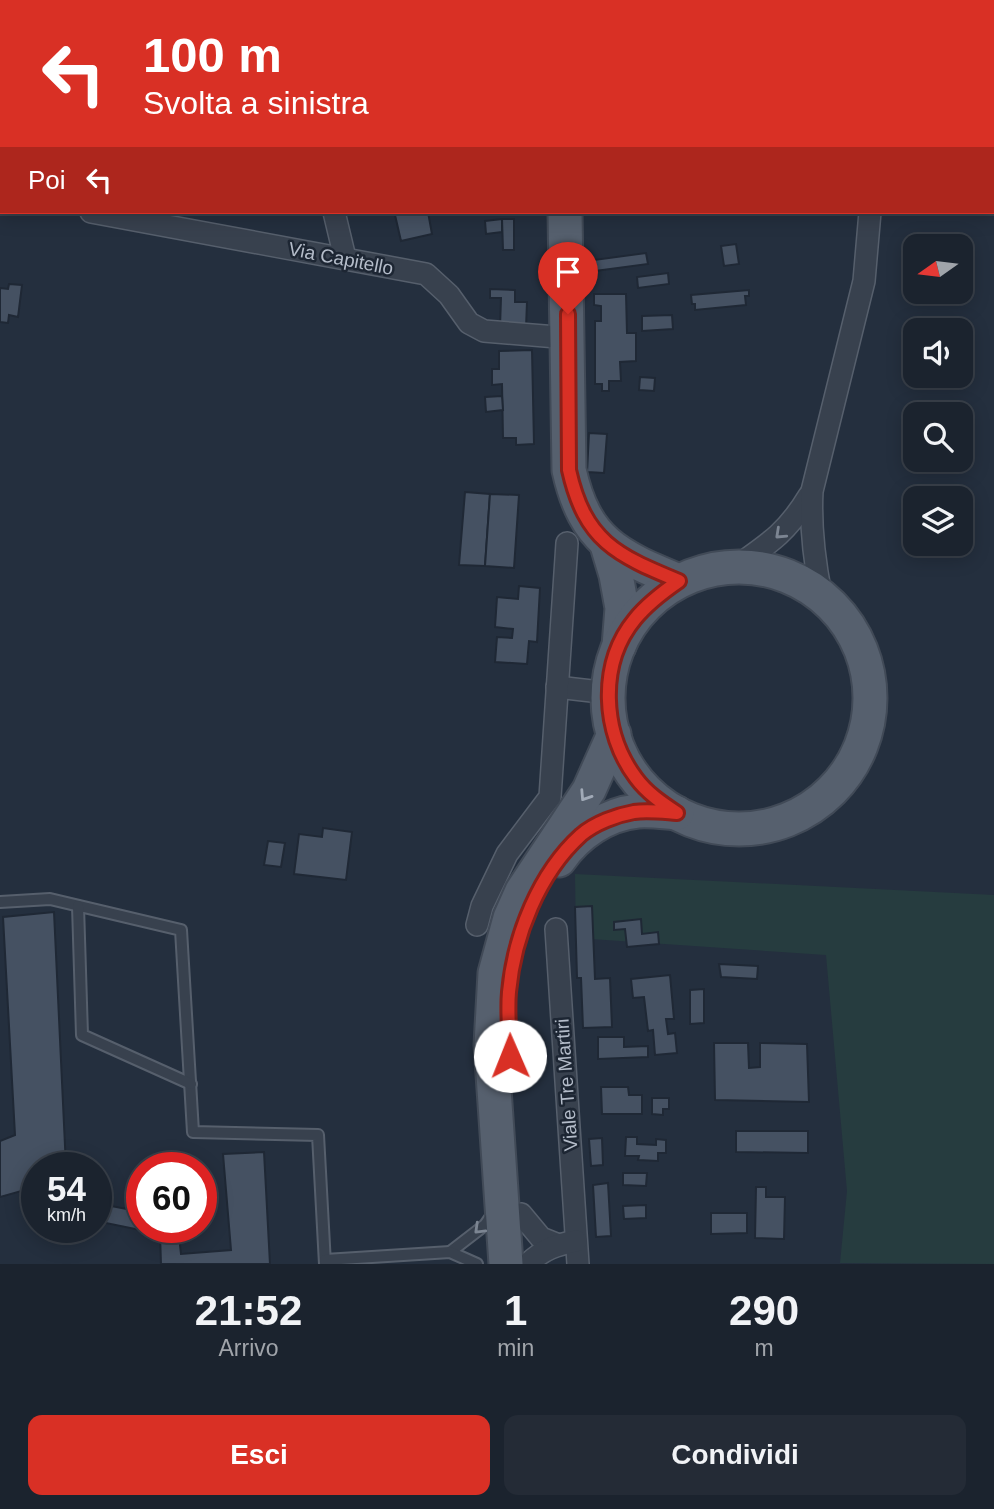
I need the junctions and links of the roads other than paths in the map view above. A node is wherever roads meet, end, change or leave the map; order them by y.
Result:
1 (101, 214) edge
2 (334, 214) edge
3 (565, 214) edge
4 (870, 214) edge
5 (345, 258) junction
6 (569, 338) junction
7 (812, 491) junction
8 (568, 543) dead end
9 (607, 545) junction
10 (737, 566) junction
11 (679, 581) junction
12 (821, 594) junction
13 (618, 648) junction
14 (557, 687) junction
15 (609, 693) junction
16 (614, 734) junction
17 (677, 813) junction
18 (0, 902) edge
19 (78, 906) junction
20 (477, 925) dead end
21 (556, 929) dead end
22 (191, 1084) junction
23 (512, 1207) junction
24 (566, 1243) junction
25 (450, 1252) junction
26 (325, 1262) edge
27 (477, 1264) edge
28 (506, 1264) edge
29 (526, 1264) edge
30 (578, 1264) edge

1 - 5 street, Via Capitello
2 - 5 street
3 - 6 main road
4 - 7 street
5 - 6 street, Via Capitello
6 - 9 main road
7 -> 10 street
7 - 12 street
8 - 14 street
9 - 11 main road
9 - 13 main road
10 - 11 main road
10 - 12 main road
11 - 13 main road
12 - 17 main road
13 - 15 main road
14 - 15 street
14 - 20 street
15 - 16 main road
16 - 17 main road
16 -> 23 main road
17 - 23 main road
18 - 19 lane
19 - 22 lane
19 - 22 lane
21 - 24 street, Viale Tre Martiri
22 - 26 lane
23 - 24 street
23 -> 25 lane
23 - 28 main road
23 - 29 main road
24 - 29 street
24 - 30 street, Viale Tre Martiri
25 - 26 lane
25 - 27 lane

